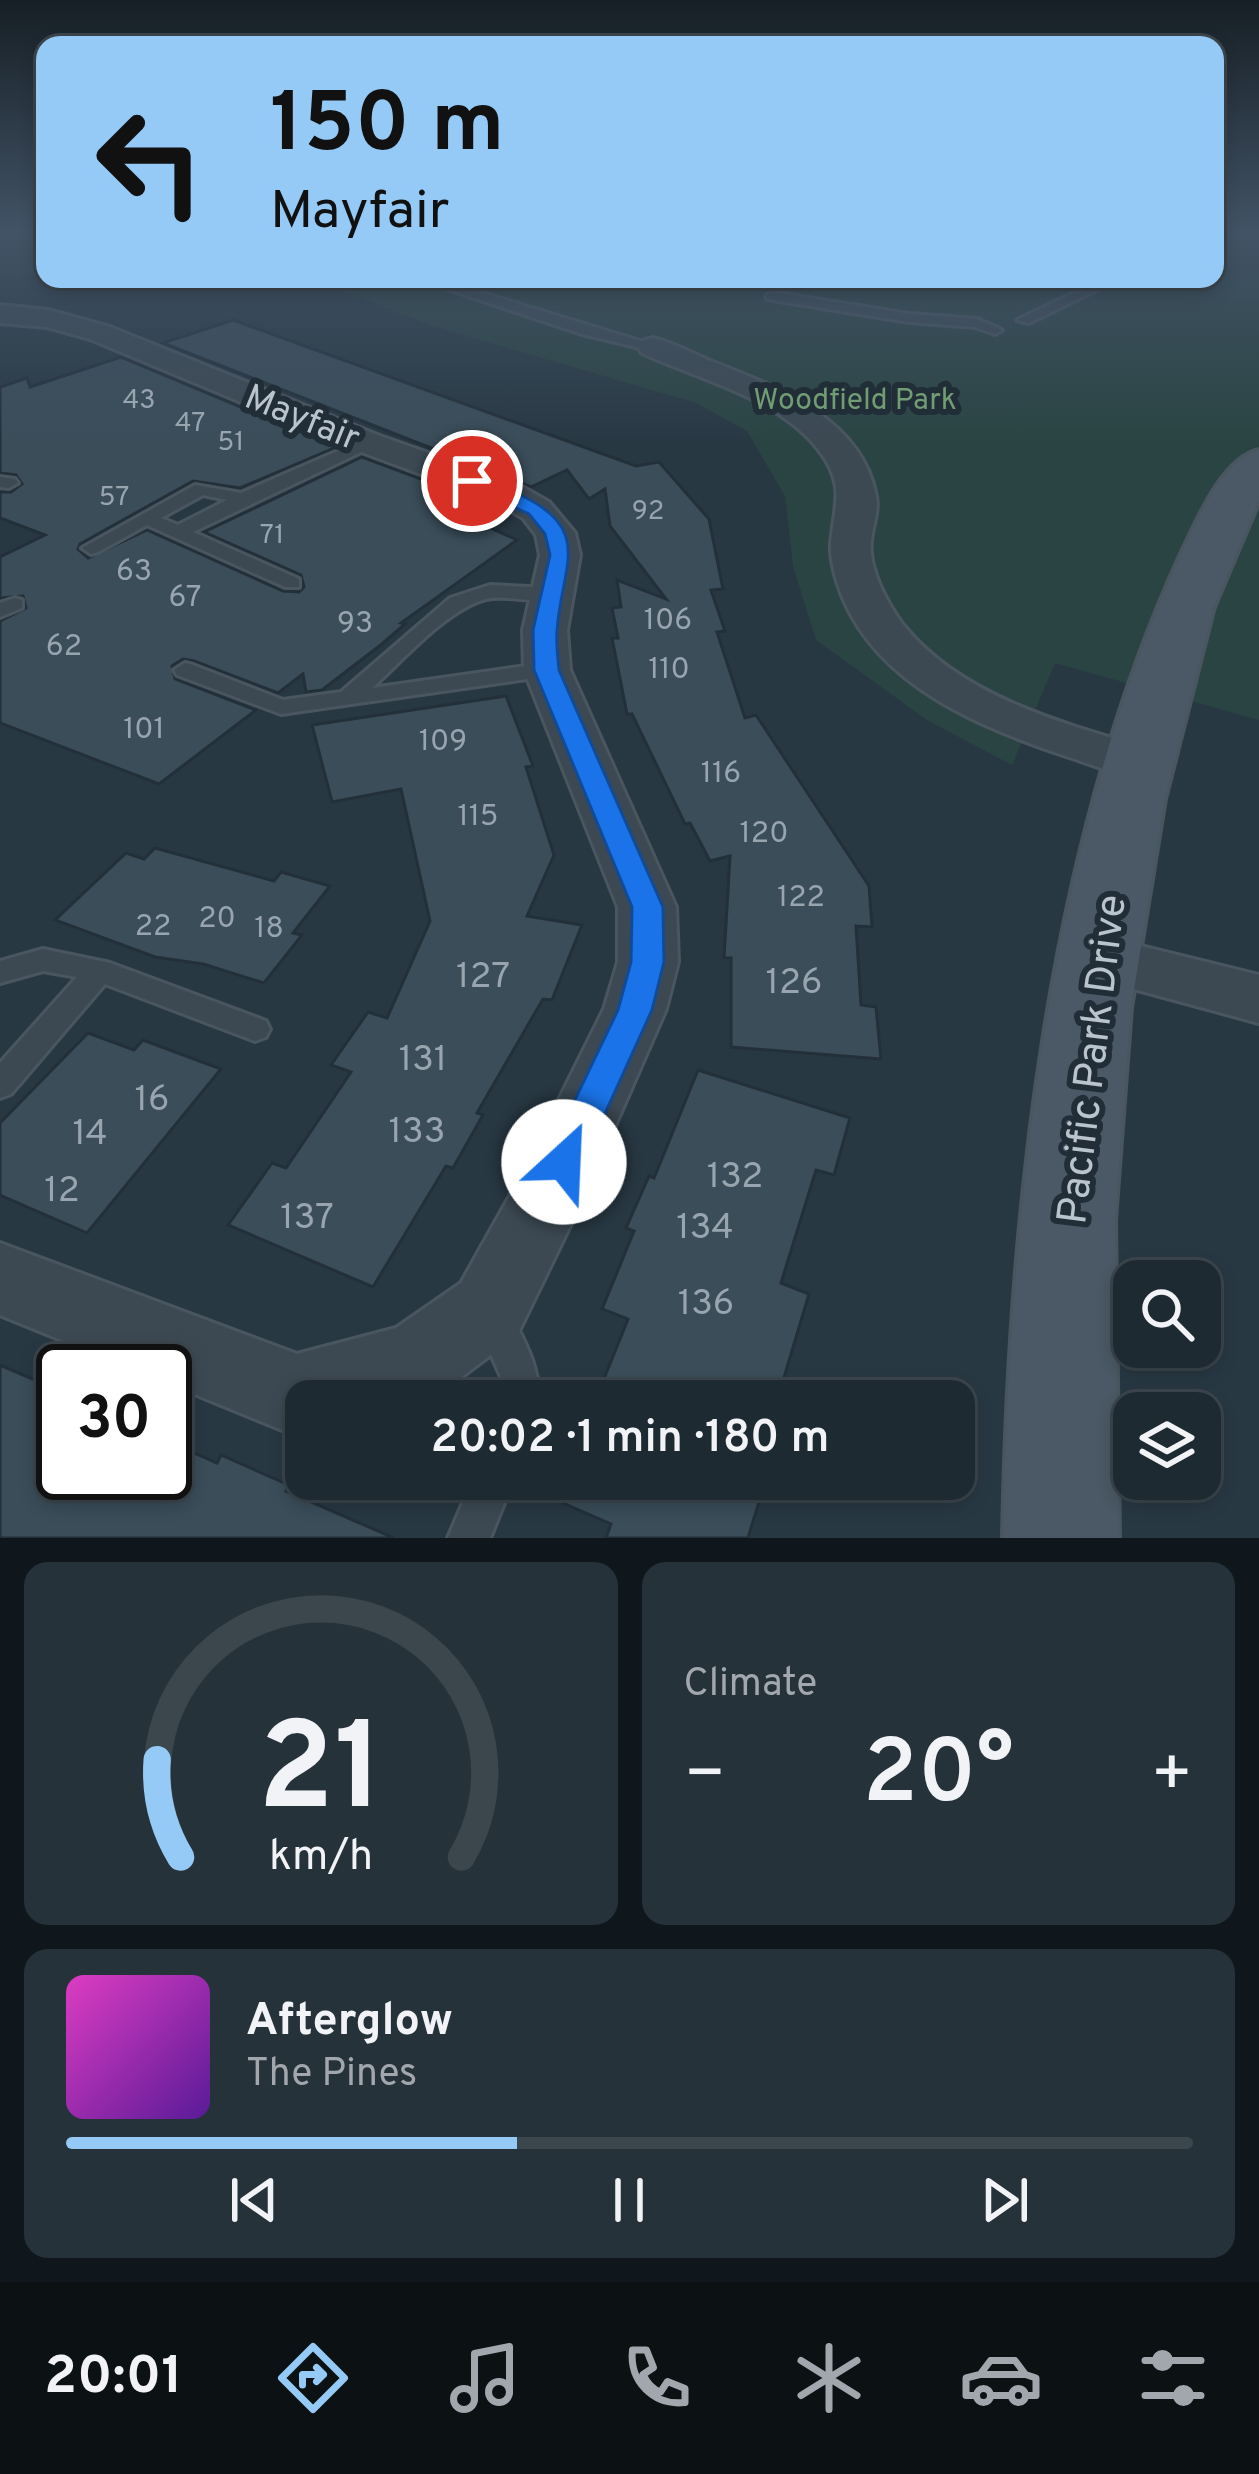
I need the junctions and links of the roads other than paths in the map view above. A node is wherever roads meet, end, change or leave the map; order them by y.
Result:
1 (491, 301) edge
2 (802, 301) edge
3 (1066, 301) edge
4 (0, 314) edge
5 (1024, 320) dead end
6 (995, 330) dead end
7 (653, 346) joint
8 (368, 443) junction
9 (1259, 464) edge
10 (243, 500) junction
11 (146, 518) junction
12 (178, 532) junction
13 (92, 548) dead end
14 (292, 584) dead end
15 (551, 593) junction
16 (185, 670) dead end
17 (547, 670) junction
18 (343, 702) junction
19 (1143, 747) junction
20 (1096, 956) junction
21 (100, 971) junction
22 (0, 972) edge
23 (1259, 999) edge
24 (255, 1029) dead end
25 (0, 1085) edge
26 (0, 1280) edge
27 (489, 1309) junction
28 (521, 1380) edge
29 (485, 1500) edge
30 (469, 1538) edge
31 (1061, 1538) edge

1 - 7 lane
2 - 6 lane
3 - 5 lane
4 - 8 street, Mayfair
7 - 19 street
8 - 10 lane
8 - 15 street, Mayfair
9 - 19 main road, Pacific Park Drive
10 - 11 lane
10 - 12 lane
11 - 12 lane
11 - 13 lane
12 - 14 lane
15 - 17 street, Mayfair
15 - 18 lane
16 - 18 lane
17 - 18 lane
17 - 27 street, Mayfair
19 - 20 main road, Pacific Park Drive
20 - 23 street
20 - 31 main road, Pacific Park Drive
21 - 22 lane
21 - 24 lane
21 - 25 lane
26 - 27 street, Mayfair
27 - 28 lane
29 - 30 lane

